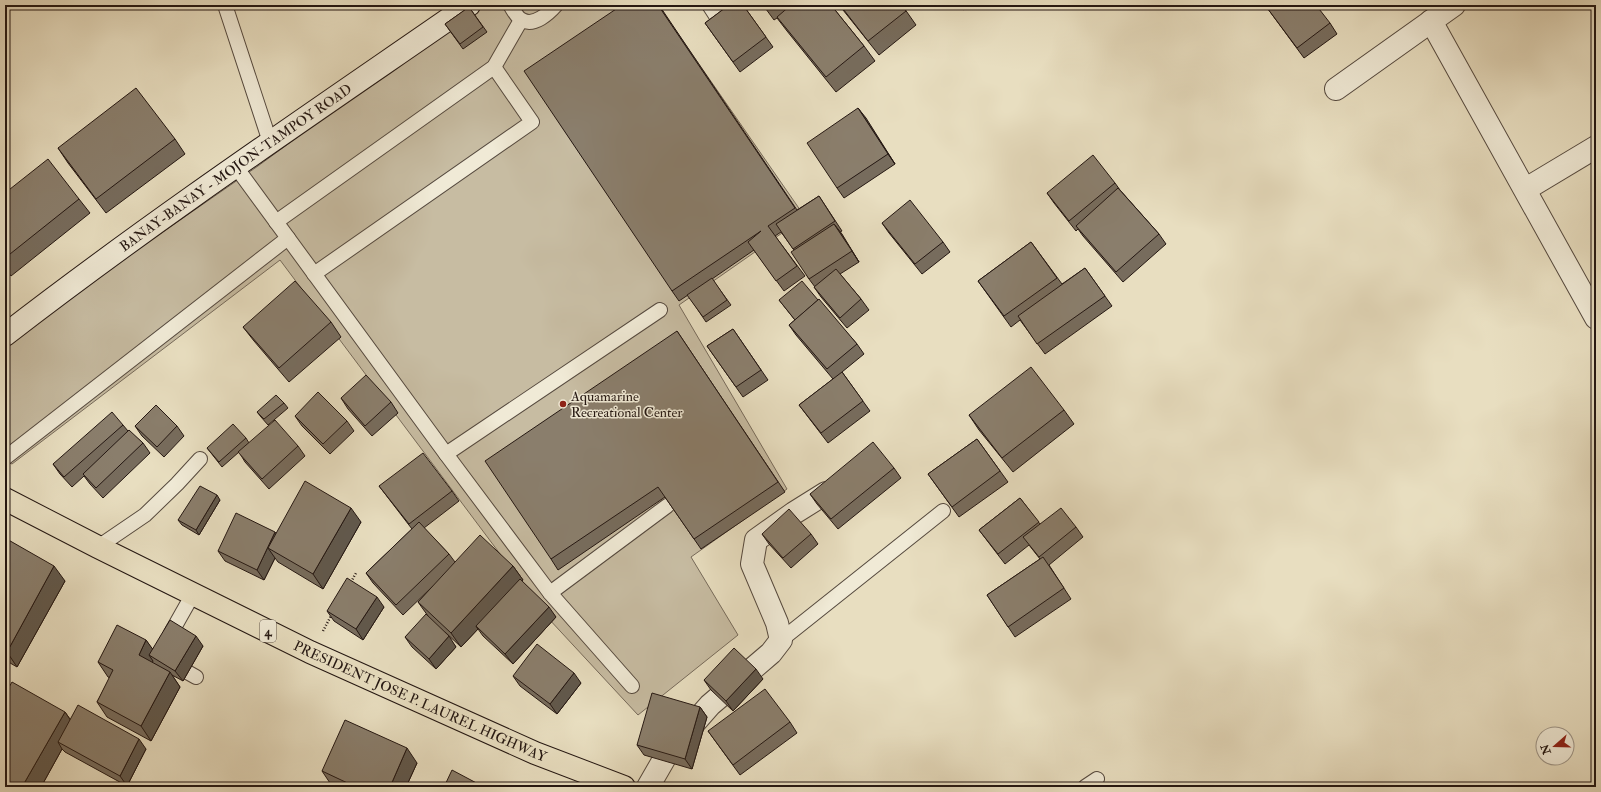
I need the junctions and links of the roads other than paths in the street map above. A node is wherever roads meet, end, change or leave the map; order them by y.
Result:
1 (225, 5) edge
2 (469, 5) edge
3 (510, 5) edge
4 (556, 5) edge
5 (709, 5) edge
6 (1454, 5) edge
7 (522, 20) junction
8 (1431, 20) junction
9 (720, 22) edge
10 (494, 67) junction
11 (1336, 89) dead end
12 (270, 142) junction
13 (1596, 147) edge
14 (236, 166) junction
15 (1526, 190) junction
16 (276, 222) junction
17 (288, 238) junction
18 (314, 274) junction
19 (660, 310) dead end
20 (1596, 318) edge
21 (5, 335) edge
22 (446, 454) junction
23 (5, 458) edge
24 (200, 459) dead end
25 (826, 493) edge
26 (5, 499) edge
27 (667, 506) edge
28 (943, 511) dead end
29 (98, 547) junction
30 (550, 593) junction
31 (193, 594) junction
32 (781, 640) junction
33 (196, 677) dead end
34 (632, 686) dead end
35 (1097, 779) dead end
36 (624, 787) edge
37 (648, 787) edge
38 (1085, 787) edge

1 - 12 lane
2 - 12 street, BANAY-BANAY - MOJON-TAMPOY ROAD
3 - 7 lane
4 - 7 lane
5 - 9 lane
6 - 8 street
7 - 10 lane
8 - 11 street
8 - 15 street
10 - 16 lane
10 - 18 lane
12 - 14 street, BANAY-BANAY - MOJON-TAMPOY ROAD
13 - 15 street
14 - 16 lane
14 - 21 street, BANAY-BANAY - MOJON-TAMPOY ROAD
15 - 20 street
16 - 17 lane
17 - 18 lane
17 - 23 lane
18 - 22 lane
19 - 22 lane
22 - 30 lane
24 - 29 lane
25 - 32 street
26 - 29 highway, PRESIDENT JOSE P. LAUREL HIGHWAY / 4
27 - 30 lane
28 - 32 lane
29 - 31 highway, PRESIDENT JOSE P. LAUREL HIGHWAY / 4
30 - 34 lane
31 - 33 lane
31 - 36 highway, PRESIDENT JOSE P. LAUREL HIGHWAY / 4
32 - 37 street
35 - 38 lane

